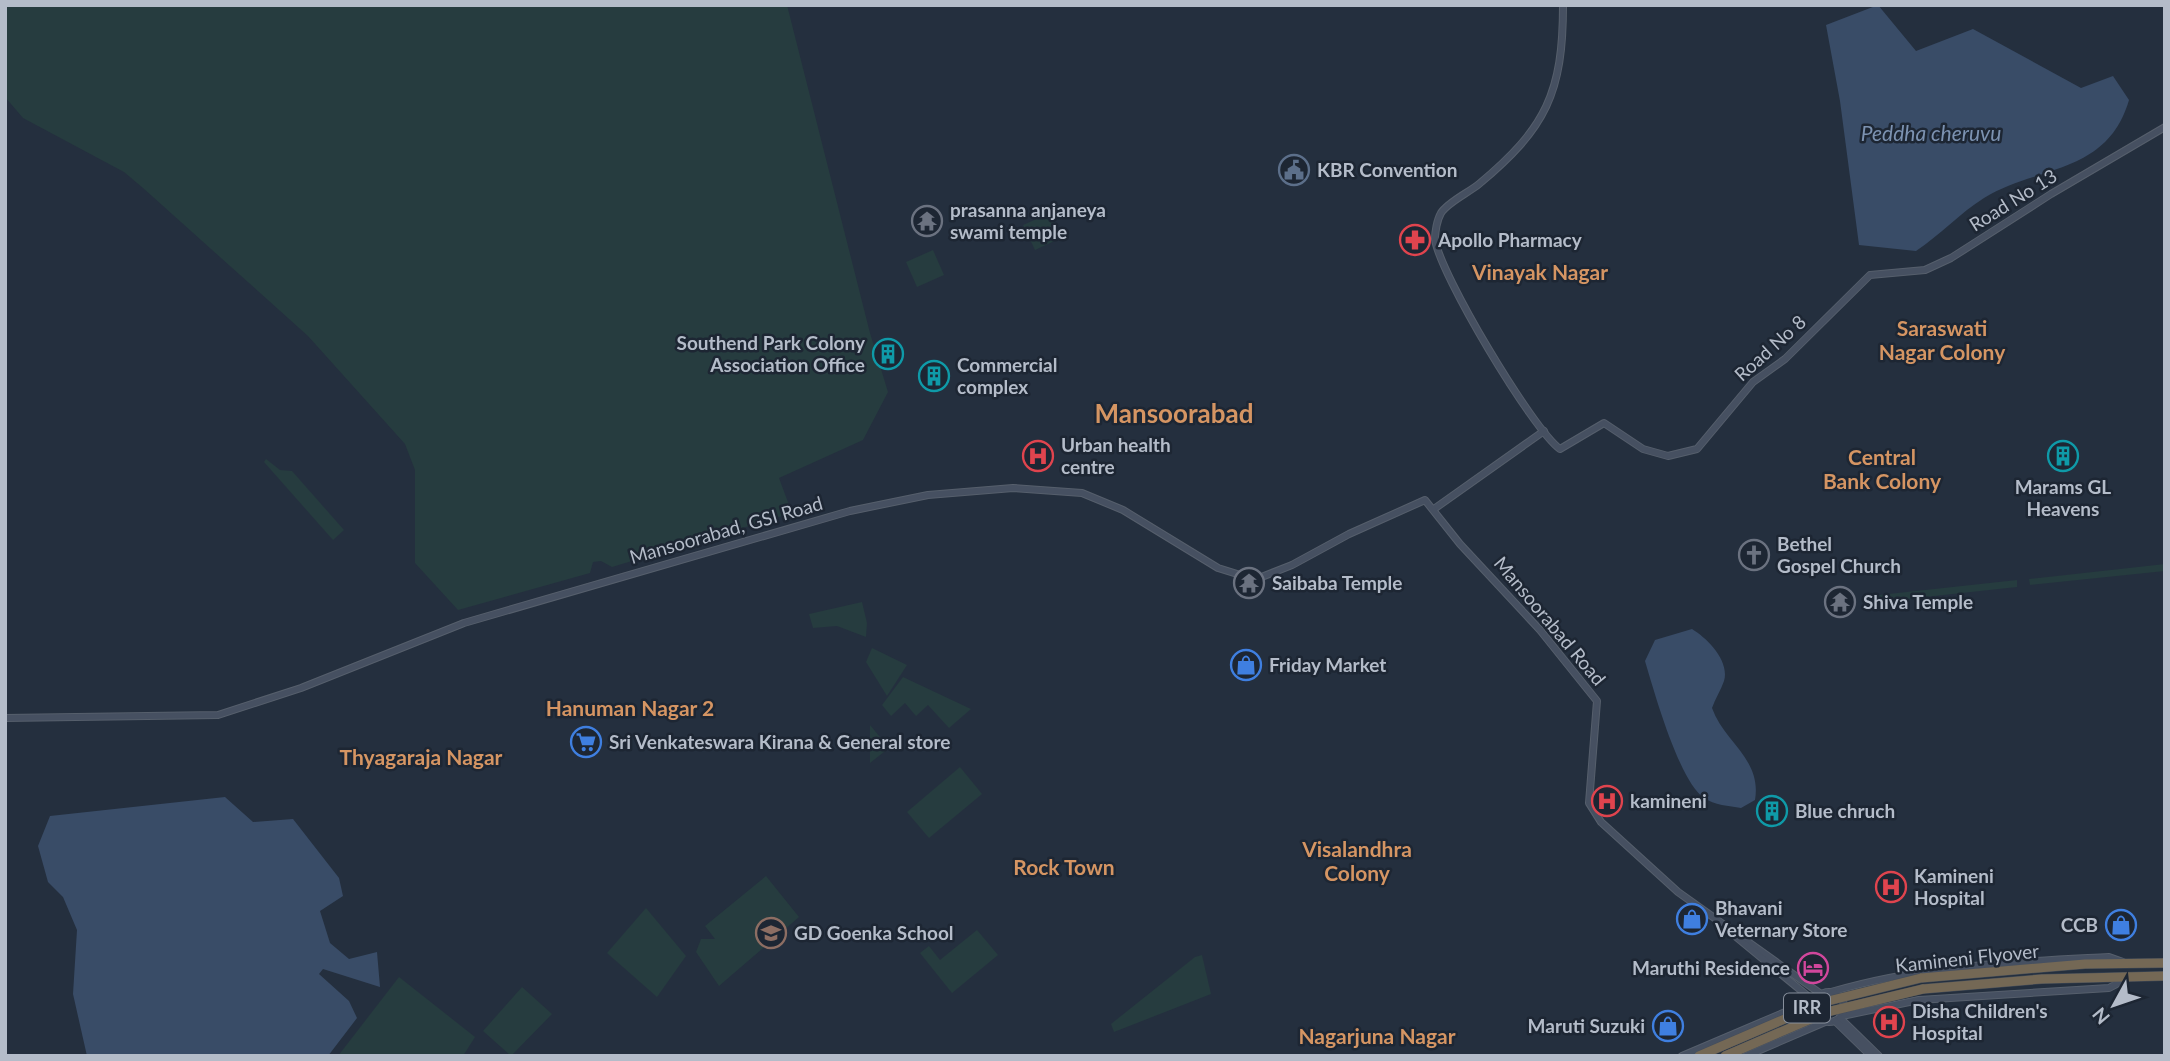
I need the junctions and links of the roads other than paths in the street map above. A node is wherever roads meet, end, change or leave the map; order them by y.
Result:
1 (1563, 5) edge
2 (2165, 127) edge
3 (1870, 275) joint
4 (1544, 431) junction
5 (1434, 509) junction
6 (5, 718) edge
7 (1763, 956) junction
8 (2165, 963) edge
9 (2127, 964) junction
10 (2130, 976) junction
11 (2165, 976) edge
12 (1831, 992) junction
13 (1821, 994) junction
14 (1815, 1002) junction
15 (1839, 1018) junction
16 (1825, 1021) junction
17 (1682, 1056) edge
18 (1699, 1056) edge
19 (1724, 1056) edge
20 (1745, 1056) edge
21 (1871, 1056) edge
22 (1879, 1056) edge

1 - 4 street
2 - 3 street, Road No 13
3 - 4 street, Road No 8
4 - 5 street
5 - 6 street, Mansoorabad, GSI Road
5 - 7 street, Mansoorabad Road
7 - 13 street, Mansoorabad Road
7 - 14 street
8 - 9 highway, IRR
9 - 12 street
9 - 18 highway, Kamineni Flyover / IRR, bridge
10 - 11 highway, IRR
10 - 15 street
10 - 19 highway, Kamineni Flyover / IRR, bridge
12 - 13 street
12 - 15 street
13 - 14 street
14 - 16 street
14 - 17 street
15 - 16 street
15 - 21 street
15 - 22 street
16 - 20 street

